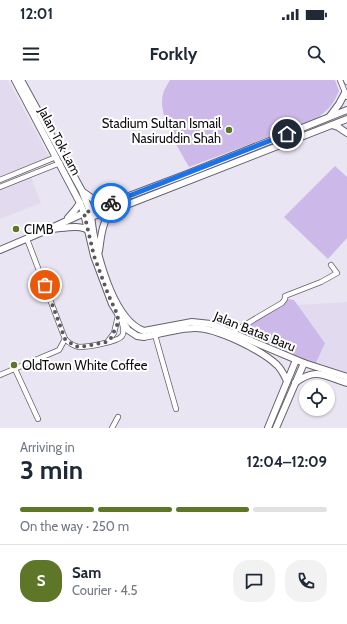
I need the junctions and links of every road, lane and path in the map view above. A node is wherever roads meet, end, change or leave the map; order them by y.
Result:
1 (16, 80) edge
2 (340, 80) edge
3 (346, 95) edge
4 (347, 110) edge
5 (329, 117) junction
6 (347, 119) edge
7 (332, 125) junction
8 (347, 133) edge
9 (56, 157) junction
10 (60, 163) junction
11 (0, 180) edge
12 (0, 187) edge
13 (82, 191) junction
14 (80, 203) junction
15 (106, 204) junction
16 (113, 210) junction
17 (87, 212) junction
18 (91, 217) junction
19 (65, 220) junction
20 (47, 230) junction
21 (88, 230) junction
22 (94, 234) junction
23 (27, 239) junction
24 (0, 250) edge
25 (98, 253) junction
26 (331, 265) dead end
27 (118, 316) junction
28 (122, 322) junction
29 (231, 333) junction
30 (155, 335) junction
31 (65, 339) junction
32 (107, 342) junction
33 (296, 360) junction
34 (304, 363) junction
35 (15, 369) junction
36 (0, 375) edge
37 (347, 377) edge
38 (287, 381) junction
39 (347, 383) edge
40 (294, 384) junction
41 (176, 409) dead end
42 (118, 417) dead end
43 (38, 419) dead end
44 (112, 428) edge
45 (268, 428) edge
46 (276, 428) edge

1 - 9 main road, Jalan Tok Lam
1 - 13 main road, Jalan Tok Lam
2 - 3 street
3 - 5 main road
4 - 5 main road
5 - 15 main road
6 - 7 main road
7 - 8 main road
7 - 16 main road
9 - 10 main road, Jalan Tok Lam
9 - 11 street
10 - 12 street
10 - 14 main road, Jalan Tok Lam
13 - 15 main road
13 - 17 main road, Jalan Tok Lam
14 - 17 main road, Jalan Tok Lam
14 - 19 main road
15 - 17 main road
16 - 18 main road
16 - 25 main road
17 - 18 main road, Jalan Batas Baru
17 - 19 main road
17 - 21 main road, Jalan Batas Baru
18 - 22 main road, Jalan Batas Baru
19 - 20 main road
20 - 21 main road
20 - 23 main road
21 - 22 main road
21 - 27 main road, Jalan Batas Baru
22 - 25 main road, Jalan Batas Baru
23 - 24 main road
23 - 31 street
25 - 29 main road, Jalan Batas Baru
26 - 29 street
27 - 28 main road, Jalan Batas Baru
27 - 32 street
28 - 30 main road, Jalan Batas Baru
28 - 32 street
29 - 33 main road, Jalan Batas Baru
30 - 38 main road, Jalan Batas Baru
30 - 41 street
31 - 32 street
31 - 35 street
33 - 34 main road, Jalan Batas Baru
33 - 38 main road
34 - 37 main road, Jalan Batas Baru
34 - 40 main road
35 - 36 street
35 - 43 street
38 - 45 main road
39 - 40 main road
40 - 46 main road
42 - 44 street

